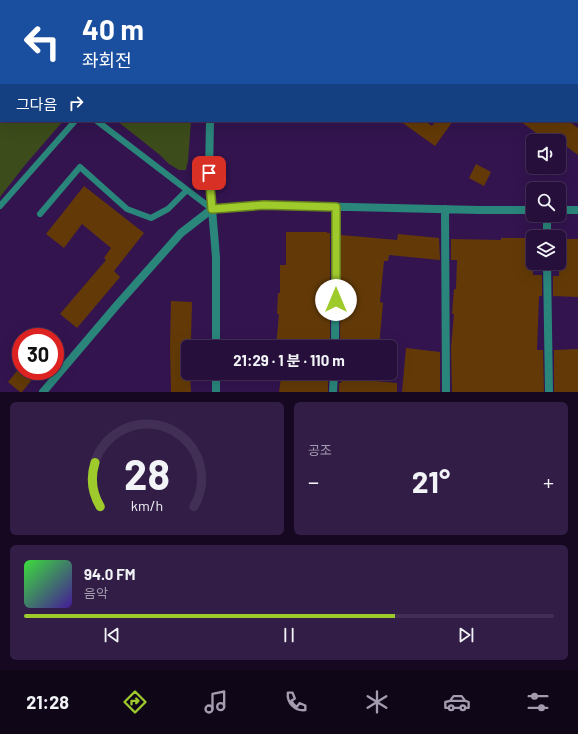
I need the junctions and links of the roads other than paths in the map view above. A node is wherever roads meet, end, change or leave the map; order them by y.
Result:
1 (73, 122) edge
2 (98, 122) edge
3 (210, 122) edge
4 (187, 190) junction
5 (0, 206) edge
6 (336, 207) junction
7 (212, 209) junction
8 (445, 209) junction
9 (526, 210) edge
10 (566, 210) edge
11 (578, 210) edge
12 (40, 214) dead end
13 (547, 270) edge
14 (216, 340) edge
15 (335, 340) edge
16 (216, 380) edge
17 (334, 380) edge
18 (43, 392) edge
19 (216, 392) edge
20 (333, 392) edge
21 (446, 392) edge
22 (549, 392) edge

1 - 5 lane
2 - 4 lane
3 - 7 street
4 - 7 lane
4 - 12 lane
6 - 7 street
6 - 8 street
6 - 15 street
7 - 14 street
7 - 18 street
8 - 9 street
8 - 21 street
10 - 11 street
13 - 22 street
16 - 19 street
17 - 20 street

